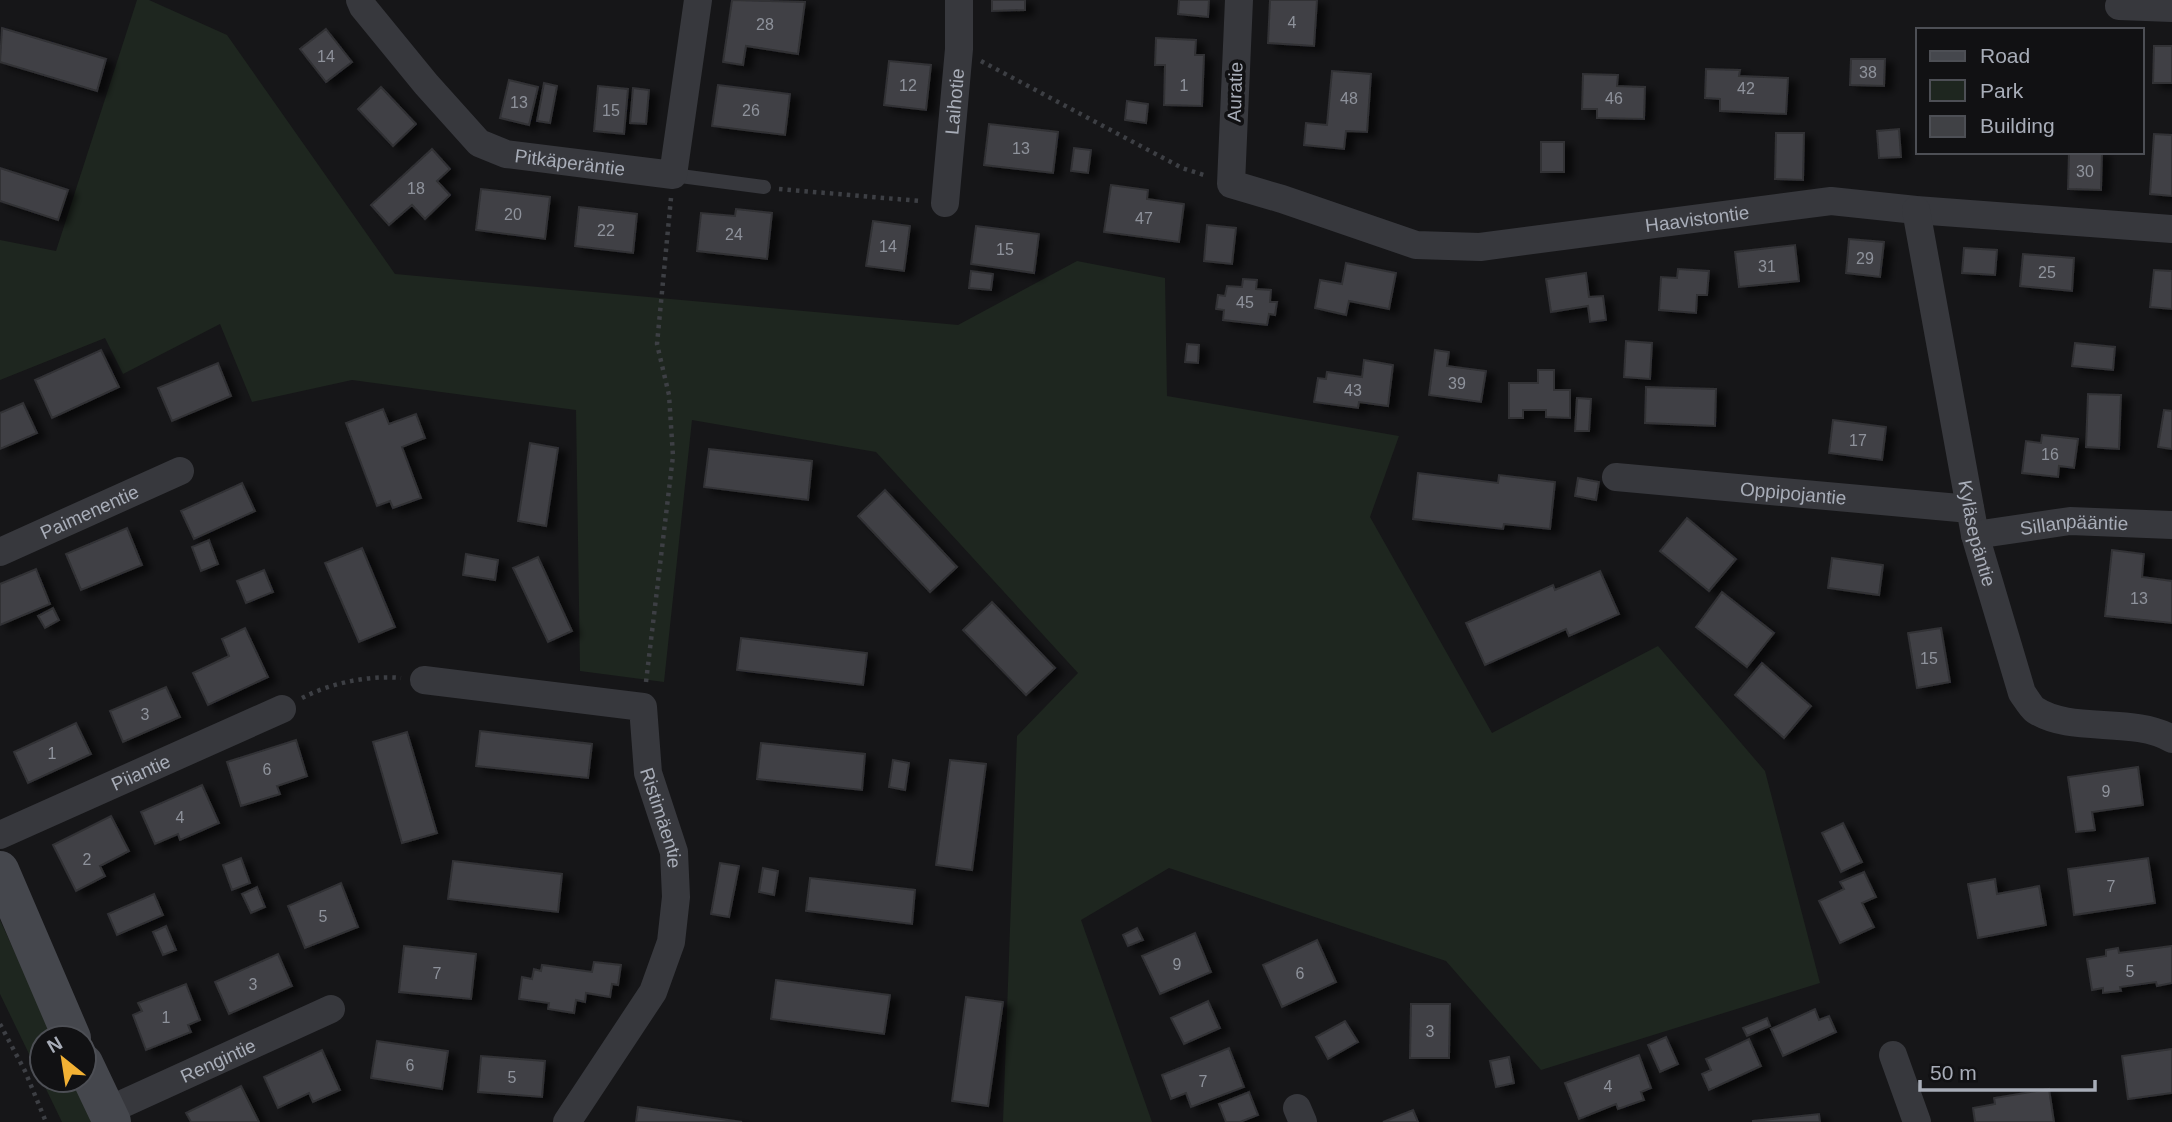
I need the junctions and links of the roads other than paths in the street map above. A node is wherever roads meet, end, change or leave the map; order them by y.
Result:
1 (360, 0) edge
2 (698, 0) edge
3 (958, 0) edge
4 (1238, 0) edge
5 (2119, 6) dead end
6 (2172, 8) edge
7 (673, 175) junction
8 (1231, 184) joint
9 (764, 187) road end
10 (945, 203) road end
11 (1916, 210) junction
12 (2172, 229) edge
13 (180, 471) dead end
14 (1616, 477) dead end
15 (1973, 522) junction
16 (2172, 525) edge
17 (0, 552) edge
18 (424, 680) road end
19 (282, 709) road end
20 (2172, 739) edge
21 (0, 835) edge
22 (0, 870) edge
23 (331, 1009) dead end
24 (66, 1024) edge
25 (1893, 1055) dead end
26 (98, 1092) edge
27 (110, 1117) edge
28 (567, 1122) edge
29 (1917, 1122) edge

1 - 7 street, Pitkäperäntie
2 - 7 street
3 - 10 street, Laihotie
4 - 8 street, Auratie
5 - 6 street
7 - 9 lane
8 - 11 street, Haavistontie
11 - 12 street, Haavistontie
11 - 15 street, Kyläsepäntie
13 - 17 street, Paimenentie
14 - 15 street, Oppipojantie
15 - 16 street, Sillanpääntie
15 - 20 street, Kyläsepäntie
18 - 28 street, Ristimäentie
19 - 21 street, Piiantie
22 - 24 street
23 - 27 street, Rengintie
25 - 29 street
26 - 27 street

